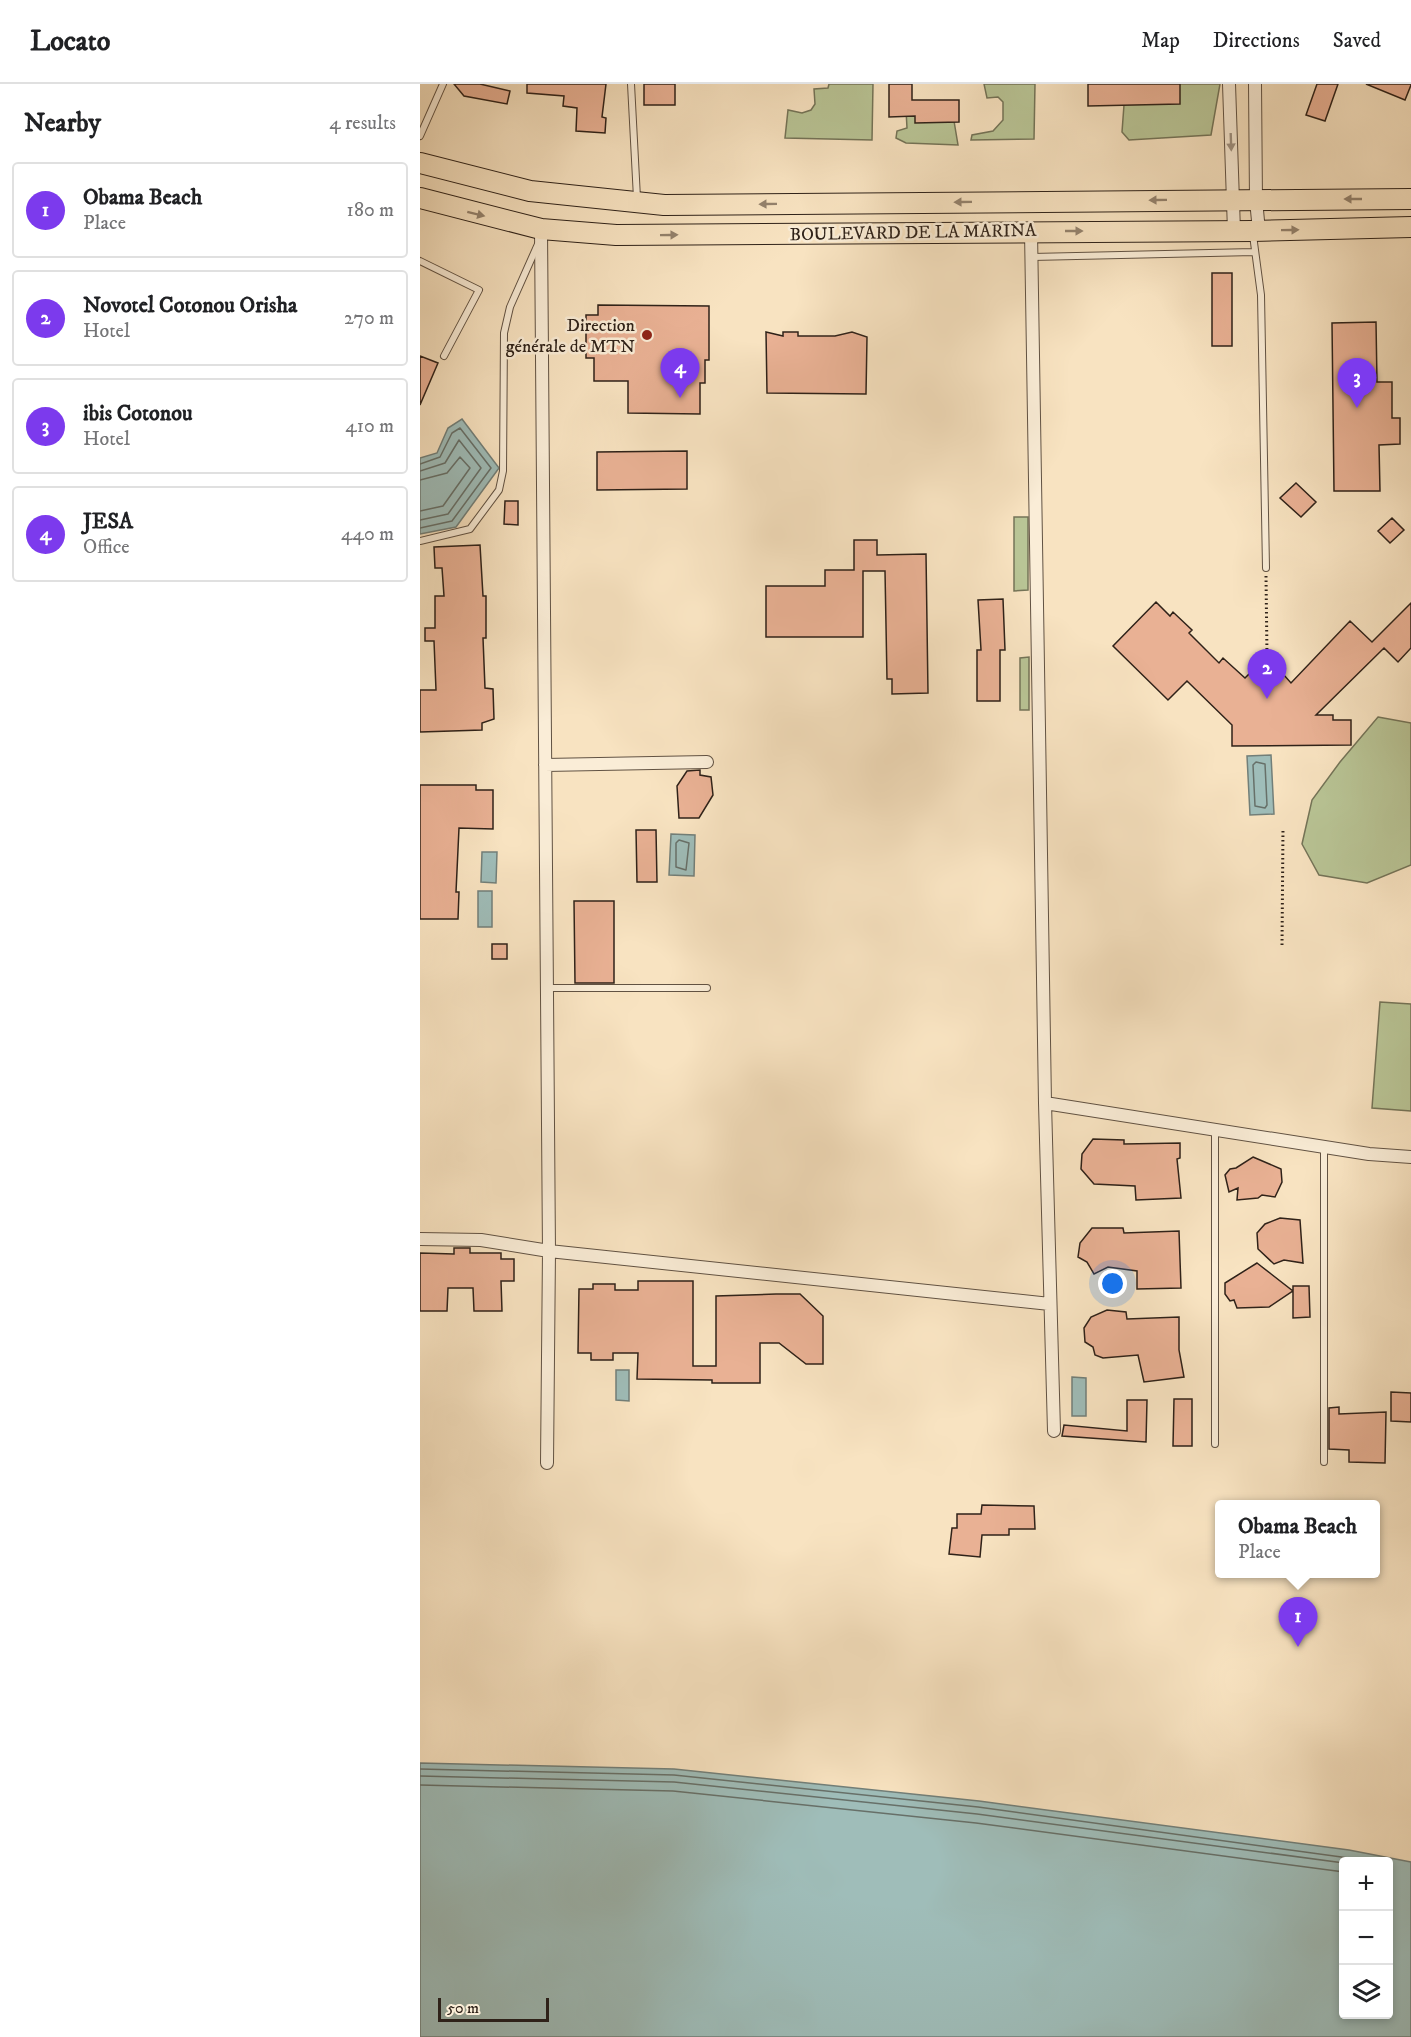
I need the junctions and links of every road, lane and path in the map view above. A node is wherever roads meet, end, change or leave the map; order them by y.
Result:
1 (443, 84) edge
2 (631, 84) edge
3 (1229, 84) edge
4 (1255, 84) edge
5 (420, 136) edge
6 (420, 163) edge
7 (420, 198) edge
8 (1233, 199) junction
9 (1411, 199) edge
10 (1256, 200) junction
11 (637, 202) junction
12 (1411, 227) edge
13 (1031, 231) junction
14 (1249, 231) junction
15 (541, 232) junction
16 (1254, 252) junction
17 (1032, 257) junction
18 (420, 261) edge
19 (444, 356) dead end
20 (420, 541) edge
21 (1266, 568) joint
22 (1267, 656) dead end
23 (707, 762) dead end
24 (545, 765) junction
25 (1283, 828) dead end
26 (1282, 945) dead end
27 (547, 988) junction
28 (707, 988) dead end
29 (1045, 1103) junction
30 (1215, 1130) junction
31 (1324, 1147) junction
32 (1411, 1157) edge
33 (420, 1239) edge
34 (549, 1251) junction
35 (1050, 1304) junction
36 (1054, 1431) dead end
37 (1215, 1444) dead end
38 (1324, 1462) dead end
39 (547, 1463) dead end

1 - 5 lane
2 - 11 lane
3 -> 8 street
4 - 10 street
6 - 11 main road, BOULEVARD DE LA MARINA
7 -> 15 main road, BOULEVARD DE LA MARINA
8 - 10 main road, BOULEVARD DE LA MARINA
8 -> 11 main road, BOULEVARD DE LA MARINA
8 - 14 street
9 -> 10 main road, BOULEVARD DE LA MARINA
10 - 14 street
14 -> 12 main road, BOULEVARD DE LA MARINA
13 -> 14 main road, BOULEVARD DE LA MARINA
15 -> 13 main road, BOULEVARD DE LA MARINA
13 - 17 street
14 - 16 lane
15 - 20 lane
15 - 24 street
16 - 17 lane
16 - 21 lane
17 - 29 street
18 - 19 lane
21 - 22 path
23 - 24 street
24 - 27 street
25 - 26 path
27 - 28 lane
27 - 34 street
29 - 30 street
29 - 35 street
30 - 31 street
30 - 37 lane
31 - 32 street
31 - 38 lane
33 - 34 street
34 - 35 street
34 - 39 street
35 - 36 street

